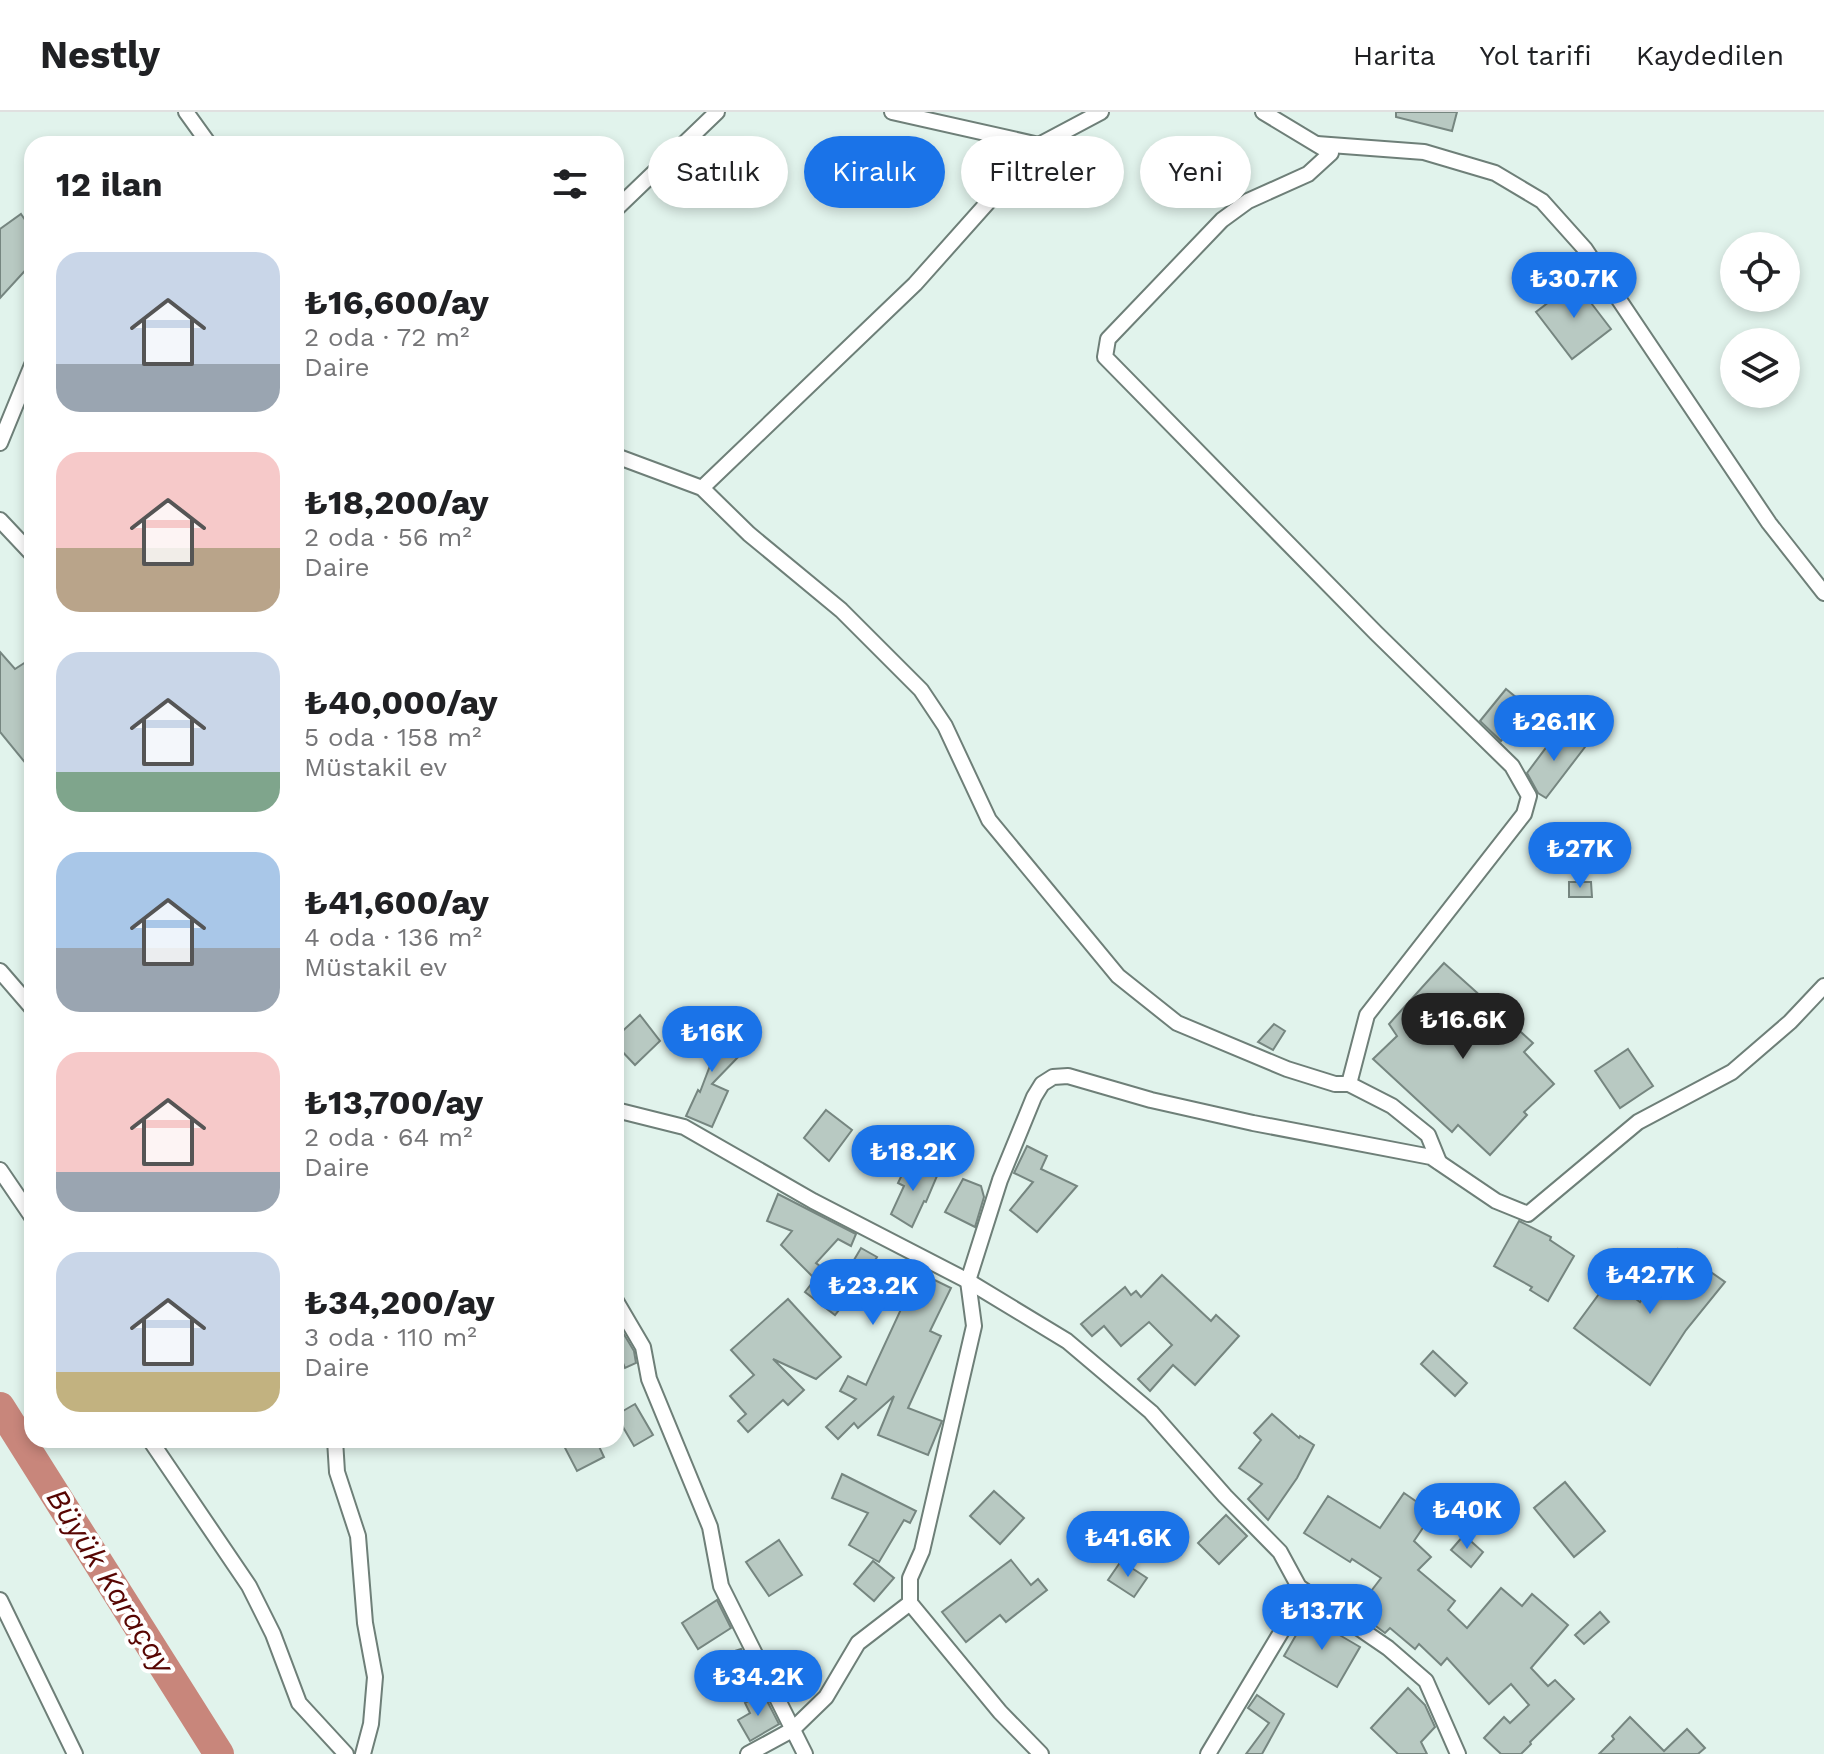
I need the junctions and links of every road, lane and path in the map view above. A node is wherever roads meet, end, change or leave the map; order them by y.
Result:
1 (186, 112) edge
2 (717, 112) edge
3 (892, 112) edge
4 (1101, 112) edge
5 (1263, 112) edge
6 (203, 136) edge
7 (999, 136) edge
8 (1056, 136) edge
9 (1313, 143) junction
10 (624, 201) edge
11 (983, 208) edge
12 (24, 384) edge
13 (0, 443) edge
14 (624, 459) edge
15 (702, 488) junction
16 (0, 520) edge
17 (24, 546) edge
18 (1824, 593) edge
19 (0, 971) edge
20 (1824, 986) edge
21 (24, 999) edge
22 (1349, 1084) junction
23 (624, 1112) edge
24 (1439, 1162) junction
25 (0, 1170) edge
26 (24, 1205) edge
27 (968, 1281) junction
28 (624, 1315) edge
29 (155, 1448) edge
30 (336, 1448) edge
31 (1299, 1587) junction
32 (0, 1600) edge
33 (910, 1603) junction
34 (792, 1730) junction
35 (75, 1754) edge
36 (346, 1754) edge
37 (363, 1754) edge
38 (748, 1754) edge
39 (805, 1754) edge
40 (1041, 1754) edge
41 (1208, 1754) edge
42 (1458, 1754) edge

1 - 6 street
2 - 10 street
3 - 7 street
4 - 8 street
5 - 9 street
9 - 18 street
9 - 22 street
11 - 15 street
12 - 13 street
14 - 15 street
15 - 22 street
16 - 17 street
19 - 21 street
20 - 24 street
22 - 24 street
23 - 27 street
24 - 27 street
25 - 26 street
27 - 31 street
27 - 33 street
28 - 34 street
29 - 36 street
30 - 37 street
31 - 41 street
31 - 42 street
32 - 35 street
33 - 34 street
33 - 40 street
34 - 38 street
34 - 39 street

